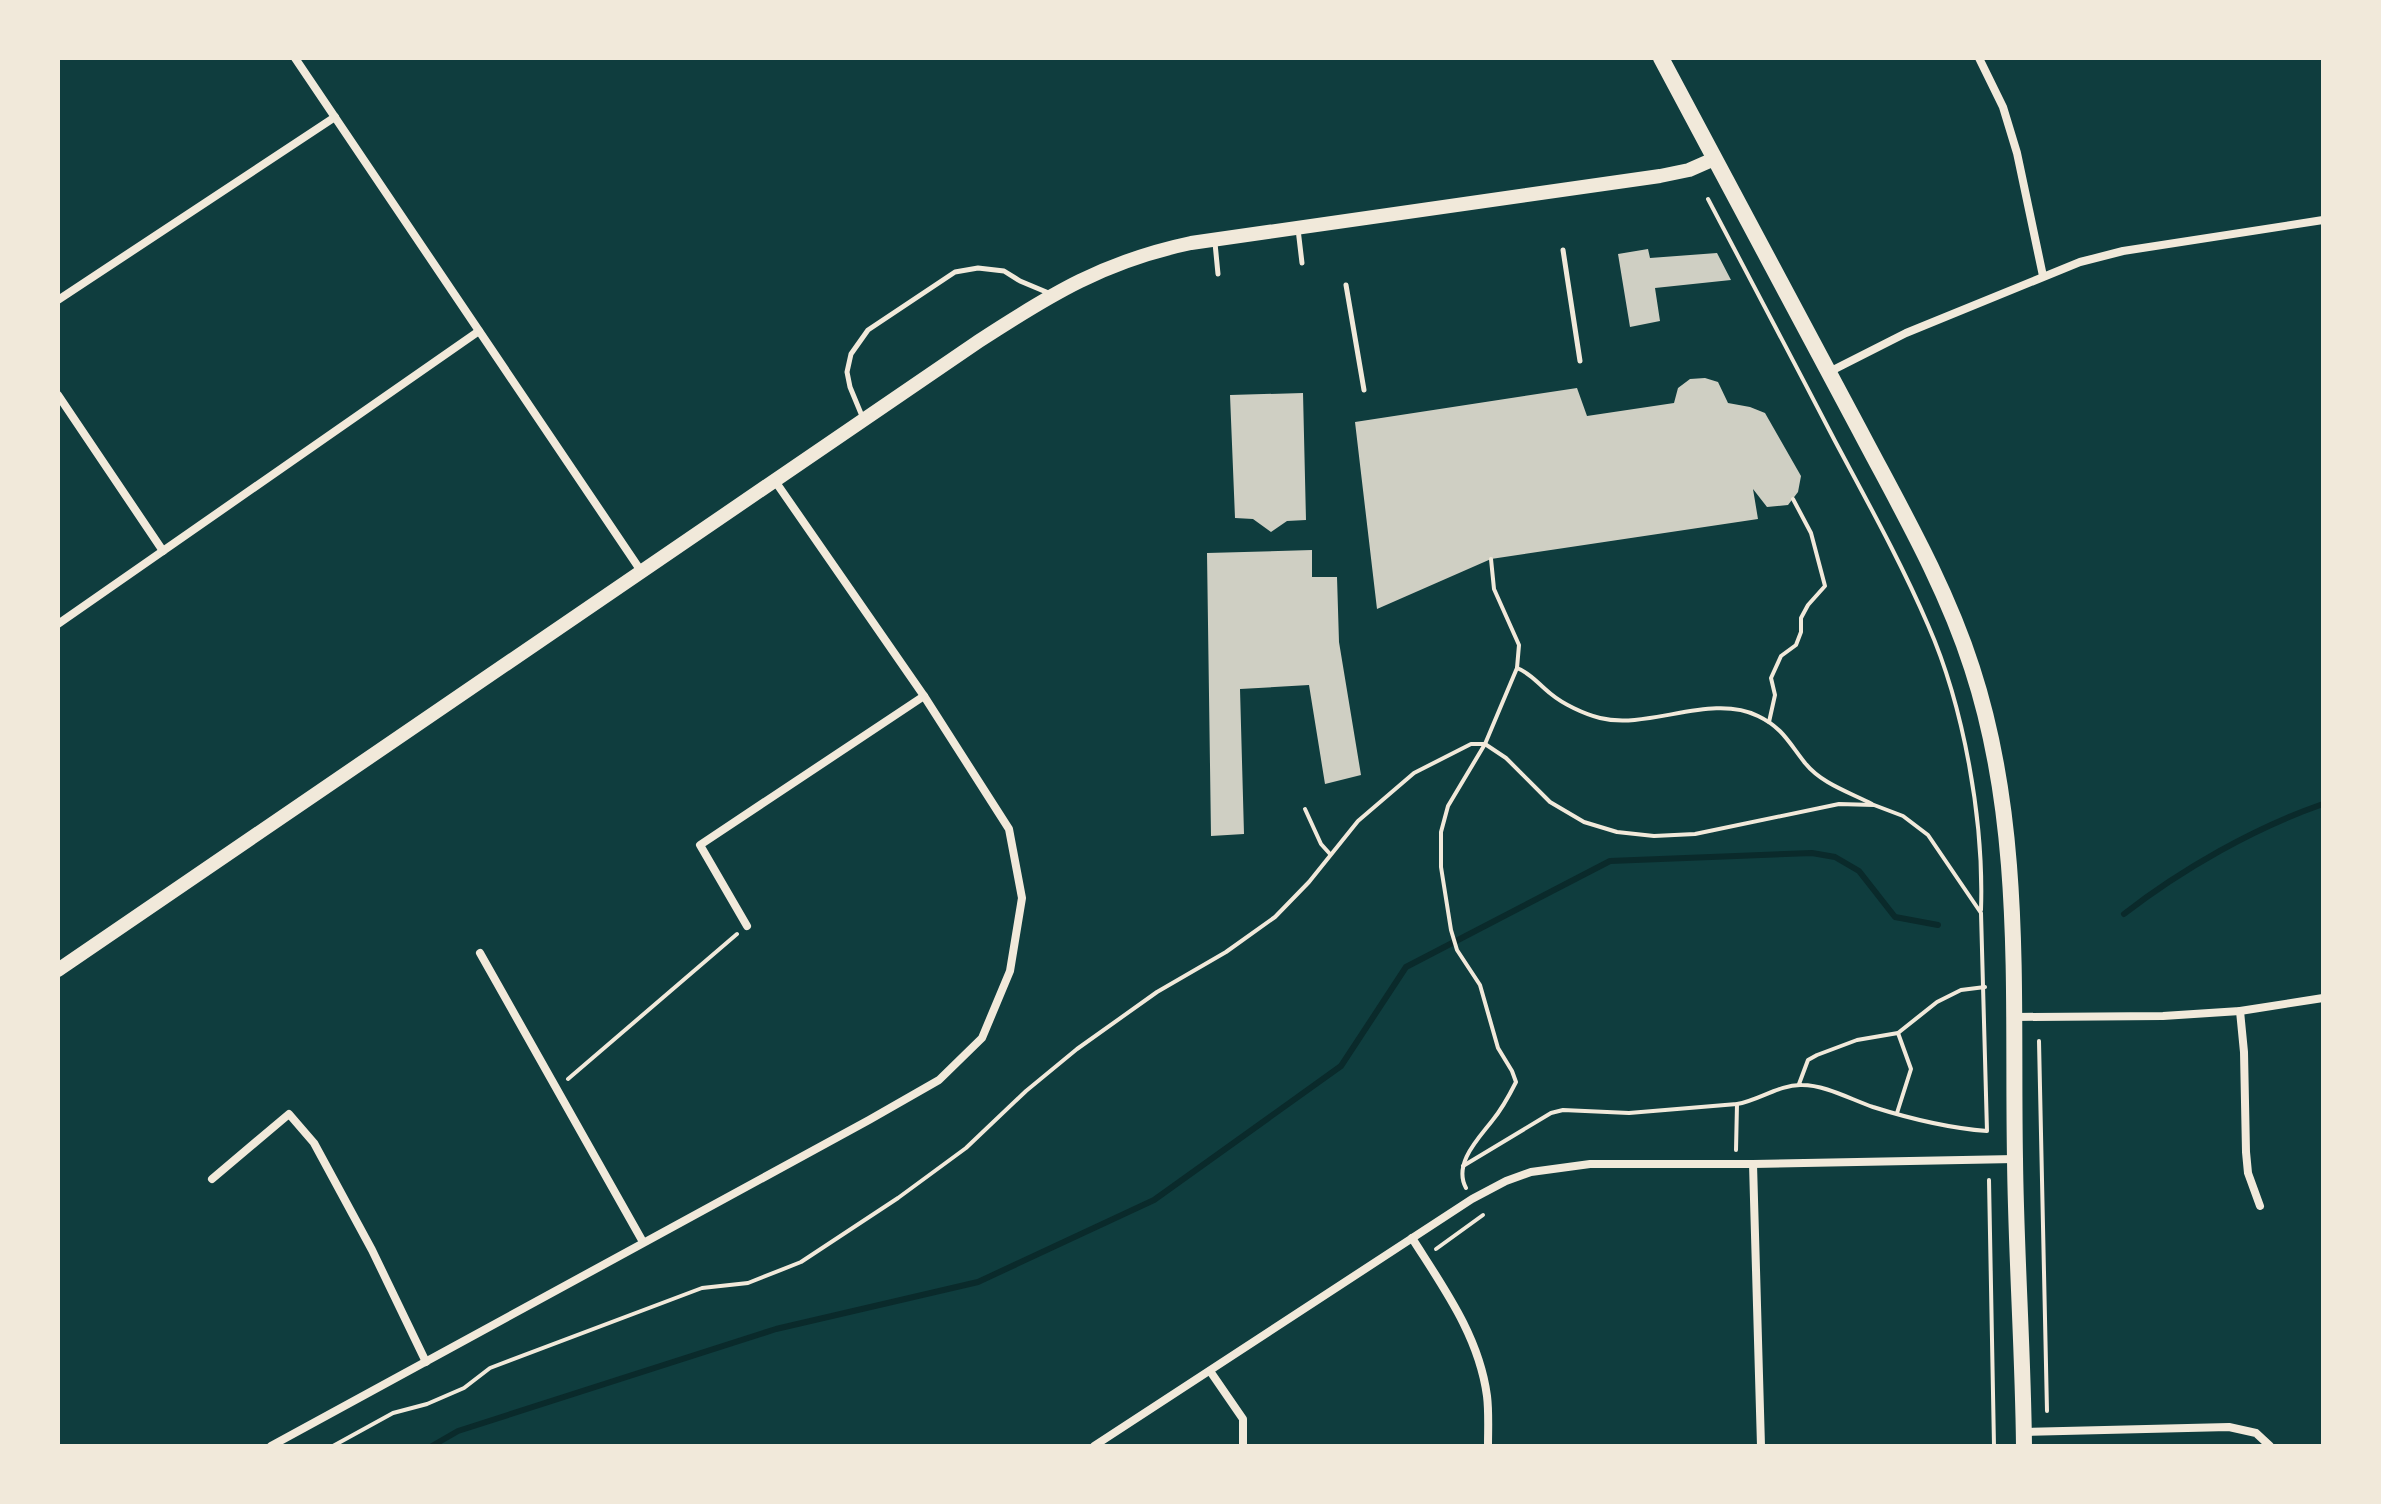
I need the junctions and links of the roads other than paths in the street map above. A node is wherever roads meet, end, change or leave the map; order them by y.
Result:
1 (295, 58) edge
2 (1661, 58) edge
3 (1979, 58) edge
4 (335, 117) junction
5 (1714, 159) junction
6 (2323, 220) edge
7 (1298, 228) junction
8 (1215, 240) junction
9 (1563, 250) dead end
10 (1302, 263) dead end
11 (1218, 274) dead end
12 (2043, 276) junction
13 (1346, 285) dead end
14 (1051, 294) junction
15 (58, 300) edge
16 (479, 331) junction
17 (1580, 361) dead end
18 (1829, 372) junction
19 (1364, 390) dead end
20 (58, 395) edge
21 (864, 421) junction
22 (775, 481) junction
23 (163, 551) junction
24 (641, 571) junction
25 (58, 624) edge
26 (924, 696) junction
27 (747, 926) road end
28 (480, 953) dead end
29 (58, 970) edge
30 (2323, 998) edge
31 (2240, 1011) junction
32 (2015, 1017) junction
33 (2015, 1159) junction
34 (1753, 1164) junction
35 (212, 1179) dead end
36 (2260, 1206) dead end
37 (1412, 1238) junction
38 (643, 1242) junction
39 (426, 1362) junction
40 (1210, 1371) junction
41 (2024, 1439) edge
42 (271, 1446) edge
43 (1094, 1446) edge
44 (1243, 1446) edge
45 (1488, 1446) edge
46 (1761, 1446) edge
47 (2270, 1446) edge

1 - 4 street
2 - 5 main road
3 - 12 street
4 - 15 street
4 - 16 street
5 - 7 street
5 - 18 main road
6 - 12 street
7 - 8 street
7 - 10 lane
8 - 11 lane
8 - 14 street
9 - 17 lane
12 - 18 street
13 - 19 lane
14 - 21 street
14 - 21 lane
16 - 23 street
16 - 24 street
18 - 32 main road
20 - 23 street
21 - 22 street
22 - 24 street
22 - 26 street
23 - 25 street
24 - 29 street
26 - 27 street
26 - 38 street
28 - 38 street
30 - 31 street
31 - 32 street
31 - 36 street
32 - 33 main road
33 - 34 street
33 - 41 main road
34 - 37 street
34 - 46 street
35 - 39 street
37 - 40 street
37 - 45 street
38 - 39 street
39 - 42 street
40 - 43 street
40 - 44 street
41 - 47 street

